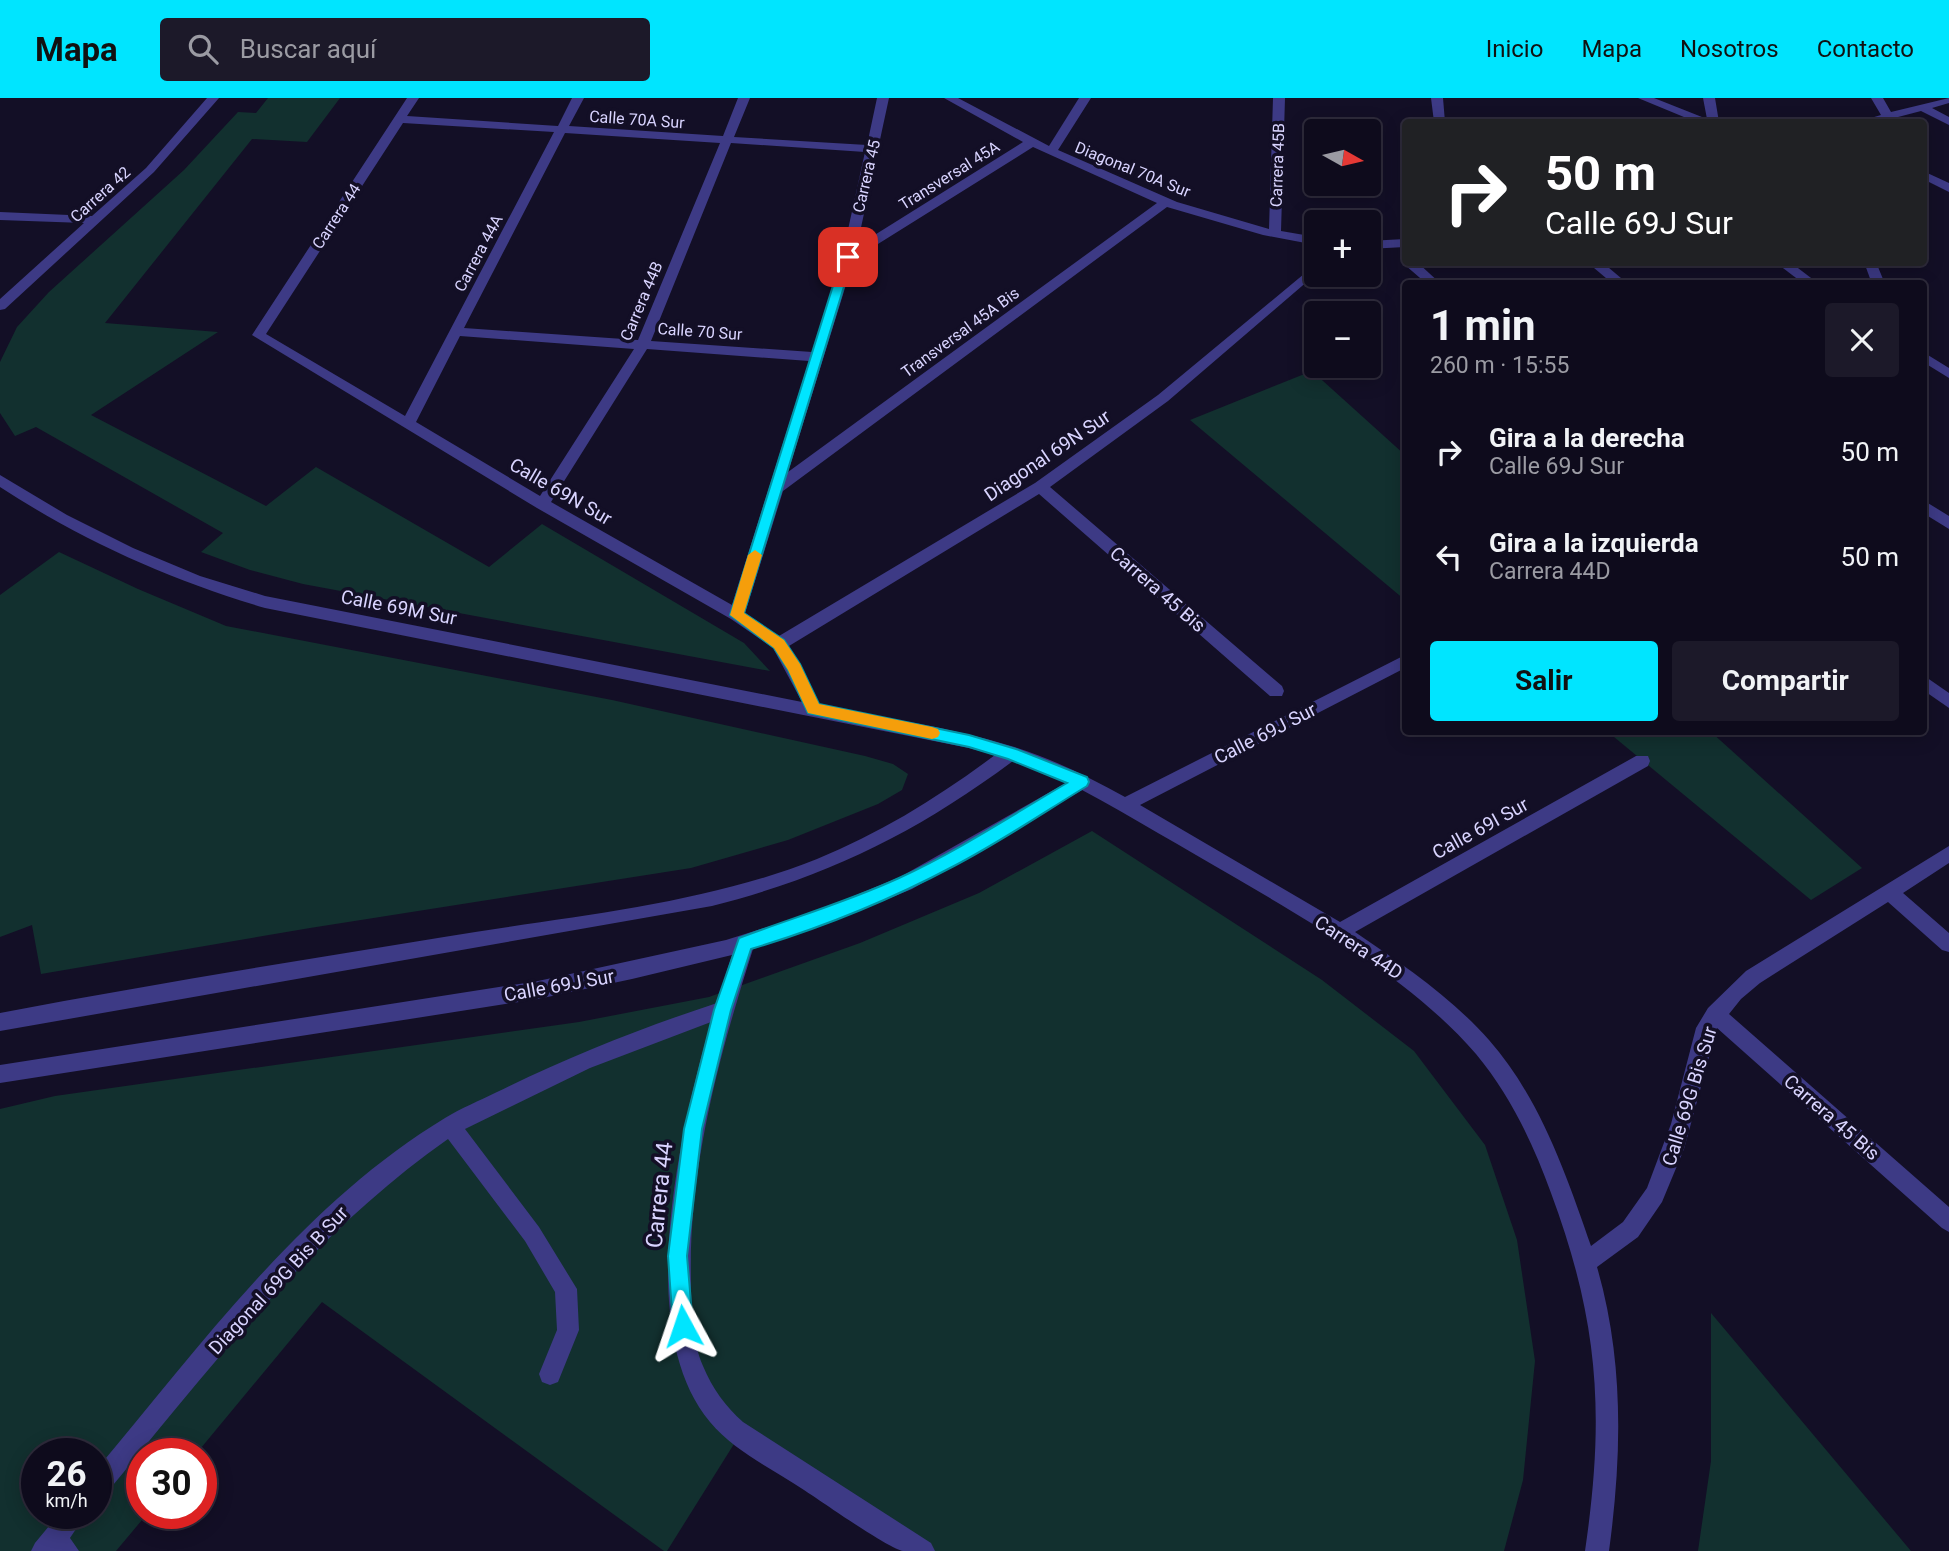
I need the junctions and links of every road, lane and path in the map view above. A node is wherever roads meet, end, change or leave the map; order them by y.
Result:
1 (213, 98) edge
2 (413, 98) edge
3 (578, 98) edge
4 (744, 98) edge
5 (883, 98) edge
6 (950, 98) edge
7 (1085, 98) edge
8 (1279, 98) edge
9 (1437, 98) edge
10 (1644, 98) edge
11 (1709, 98) edge
12 (1877, 98) edge
13 (1949, 100) edge
14 (1923, 108) junction
15 (1888, 117) junction
16 (400, 119) junction
17 (1440, 119) edge
18 (1696, 119) edge
19 (1712, 119) edge
20 (1880, 119) edge
21 (1949, 122) edge
22 (562, 129) junction
23 (727, 141) junction
24 (1031, 142) junction
25 (873, 149) junction
26 (1051, 152) junction
27 (1927, 176) edge
28 (1948, 186) edge
29 (1167, 202) junction
30 (0, 216) edge
31 (94, 220) junction
32 (1275, 233) junction
33 (1304, 239) edge
34 (1402, 243) edge
35 (1381, 245) edge
36 (1388, 245) junction
37 (848, 257) junction
38 (1402, 257) edge
39 (1414, 266) edge
40 (1598, 266) edge
41 (1787, 266) edge
42 (1304, 278) edge
43 (1430, 280) edge
44 (1617, 280) edge
45 (1807, 280) edge
46 (0, 306) edge
47 (456, 332) junction
48 (259, 335) joint
49 (643, 345) junction
50 (816, 357) junction
51 (1927, 359) edge
52 (1949, 374) edge
53 (408, 424) junction
54 (0, 480) edge
55 (1040, 487) junction
56 (774, 490) junction
57 (542, 504) junction
58 (1927, 508) edge
59 (1949, 524) edge
60 (737, 615) junction
61 (779, 644) junction
62 (1402, 663) edge
63 (1927, 684) edge
64 (1276, 691) dead end
65 (1949, 702) edge
66 (814, 709) junction
67 (1011, 753) junction
68 (1642, 761) dead end
69 (1082, 782) junction
70 (1125, 805) junction
71 (1949, 854) edge
72 (1889, 892) junction
73 (1339, 932) junction
74 (745, 943) junction
75 (1949, 944) edge
76 (722, 1010) junction
77 (1715, 1014) junction
78 (0, 1022) edge
79 (0, 1074) edge
80 (450, 1126) junction
81 (1949, 1221) edge
82 (1585, 1262) junction
83 (550, 1374) dead end
84 (112, 1469) edge
85 (65, 1529) edge
86 (54, 1547) edge
87 (923, 1551) edge
88 (1597, 1551) edge

1 - 31 street, Carrera 42
2 - 16 street, Carrera 44
3 - 22 street, Carrera 44A
4 - 23 street, Carrera 44B
5 - 25 street, Carrera 45
6 - 24 street, Diagonal 70A Sur
7 - 26 street
8 - 32 street, Carrera 45B
9 - 17 street
10 - 18 street
11 - 19 street
12 - 15 street
13 - 14 street
14 - 15 street
14 - 21 street
15 - 20 street
16 - 22 street, Calle 70A Sur
16 - 48 street, Carrera 44
22 - 23 street, Calle 70A Sur
22 - 47 street, Carrera 44A
23 - 25 street, Calle 70A Sur
23 - 49 street, Carrera 44B
24 - 26 street, Diagonal 70A Sur
24 - 37 street, Transversal 45A
25 - 37 street, Carrera 45
26 - 29 street, Diagonal 70A Sur
27 - 28 street
29 - 32 street, Diagonal 70A Sur
29 - 56 street, Transversal 45A Bis
30 - 31 street
31 - 46 street, Carrera 42
32 - 33 street, Diagonal 70A Sur
34 - 36 street
35 - 36 street
36 - 38 street
37 - 50 street, Carrera 45
39 - 43 street
40 - 44 street
41 - 45 street
42 - 55 street, Diagonal 69N Sur
47 - 49 street, Calle 70 Sur
47 - 53 street, Carrera 44A
48 - 53 street, Calle 69N Sur
49 - 50 street, Calle 70 Sur
49 - 57 street, Carrera 44B
50 - 56 street, Carrera 45
51 - 52 street
53 - 57 street, Calle 69N Sur
54 - 66 street, Calle 69M Sur
55 - 61 street, Diagonal 69N Sur
55 - 64 street, Carrera 45 Bis
56 - 60 street, Carrera 45
57 - 60 street, Calle 69N Sur
58 - 59 street
60 - 61 street, Calle 69N Sur
61 - 66 street, Calle 69N Sur
62 - 70 street, Calle 69J Sur
63 - 65 street
66 - 67 street
67 - 69 street, Carrera 44D
67 - 78 street
68 - 73 street, Calle 69I Sur
69 - 70 street, Carrera 44D
69 - 74 street, Calle 69J Sur
70 - 73 street, Carrera 44D
71 - 72 street, Calle 69G Bis Sur
72 - 75 street
72 - 77 street, Calle 69G Bis Sur
73 - 82 street, Carrera 44D
74 - 76 street, Carrera 44
74 - 79 street, Calle 69J Sur
76 - 80 street, Diagonal 69G Bis B Sur
76 - 87 street, Carrera 44
77 - 81 street, Carrera 45 Bis
77 - 82 street, Calle 69G Bis Sur
80 - 83 street
80 - 84 street, Diagonal 69G Bis B Sur
82 - 88 street, Carrera 44D
85 - 86 street

